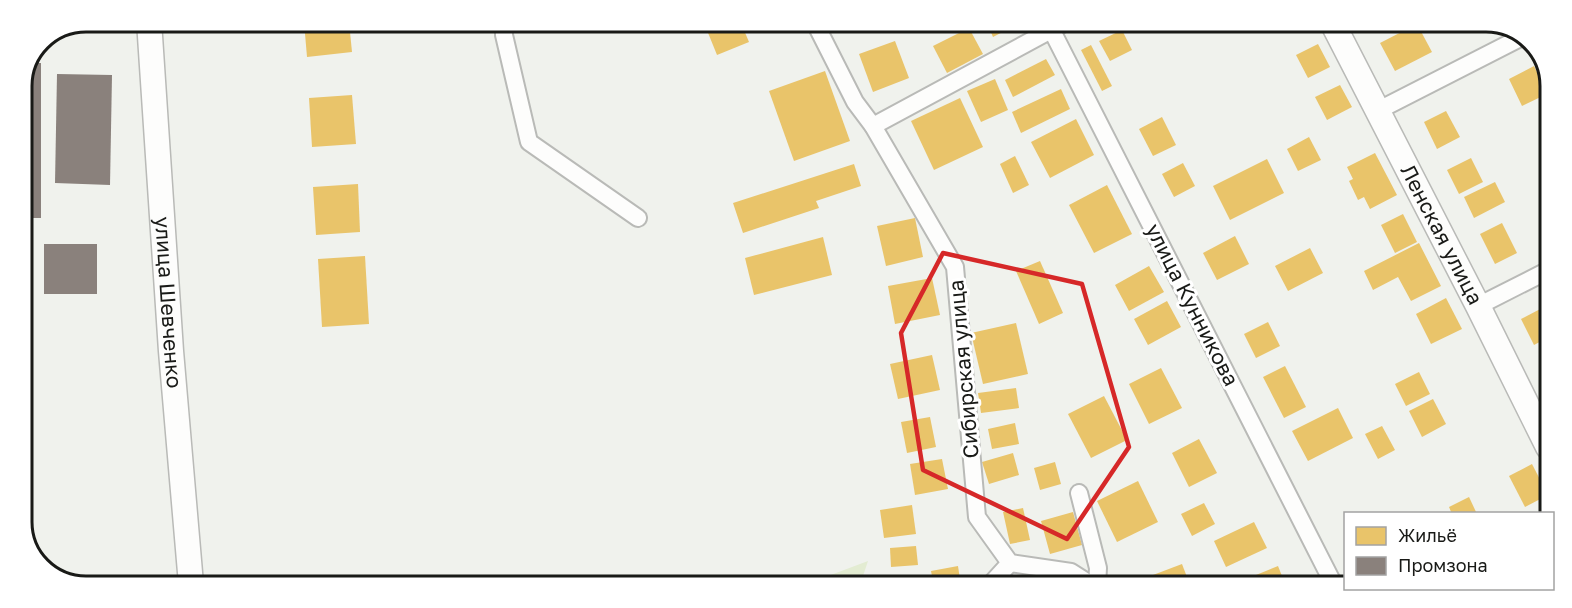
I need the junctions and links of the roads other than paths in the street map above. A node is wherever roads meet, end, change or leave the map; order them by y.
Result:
1 (150, 32) edge
2 (504, 32) edge
3 (820, 32) edge
4 (1044, 32) edge
5 (1058, 32) edge
6 (1337, 32) edge
7 (1515, 40) edge
8 (1377, 111) junction
9 (873, 126) junction
10 (638, 218) dead end
11 (1540, 275) edge
12 (1478, 306) junction
13 (1540, 431) edge
14 (1079, 493) dead end
15 (1010, 563) junction
16 (190, 576) edge
17 (998, 576) edge
18 (1078, 576) edge
19 (1097, 576) edge
20 (1330, 576) edge

1 - 16 street, улица Шевченко
2 - 10 street
3 - 9 street, Сибирская улица
4 - 9 street
5 - 20 street, улица Кунникова
6 - 8 street, Ленская улица
7 - 8 street
8 - 12 street, Ленская улица
9 - 15 street, Сибирская улица
11 - 12 street
12 - 13 street, Ленская улица
14 - 19 street
15 - 17 street
15 - 18 street

